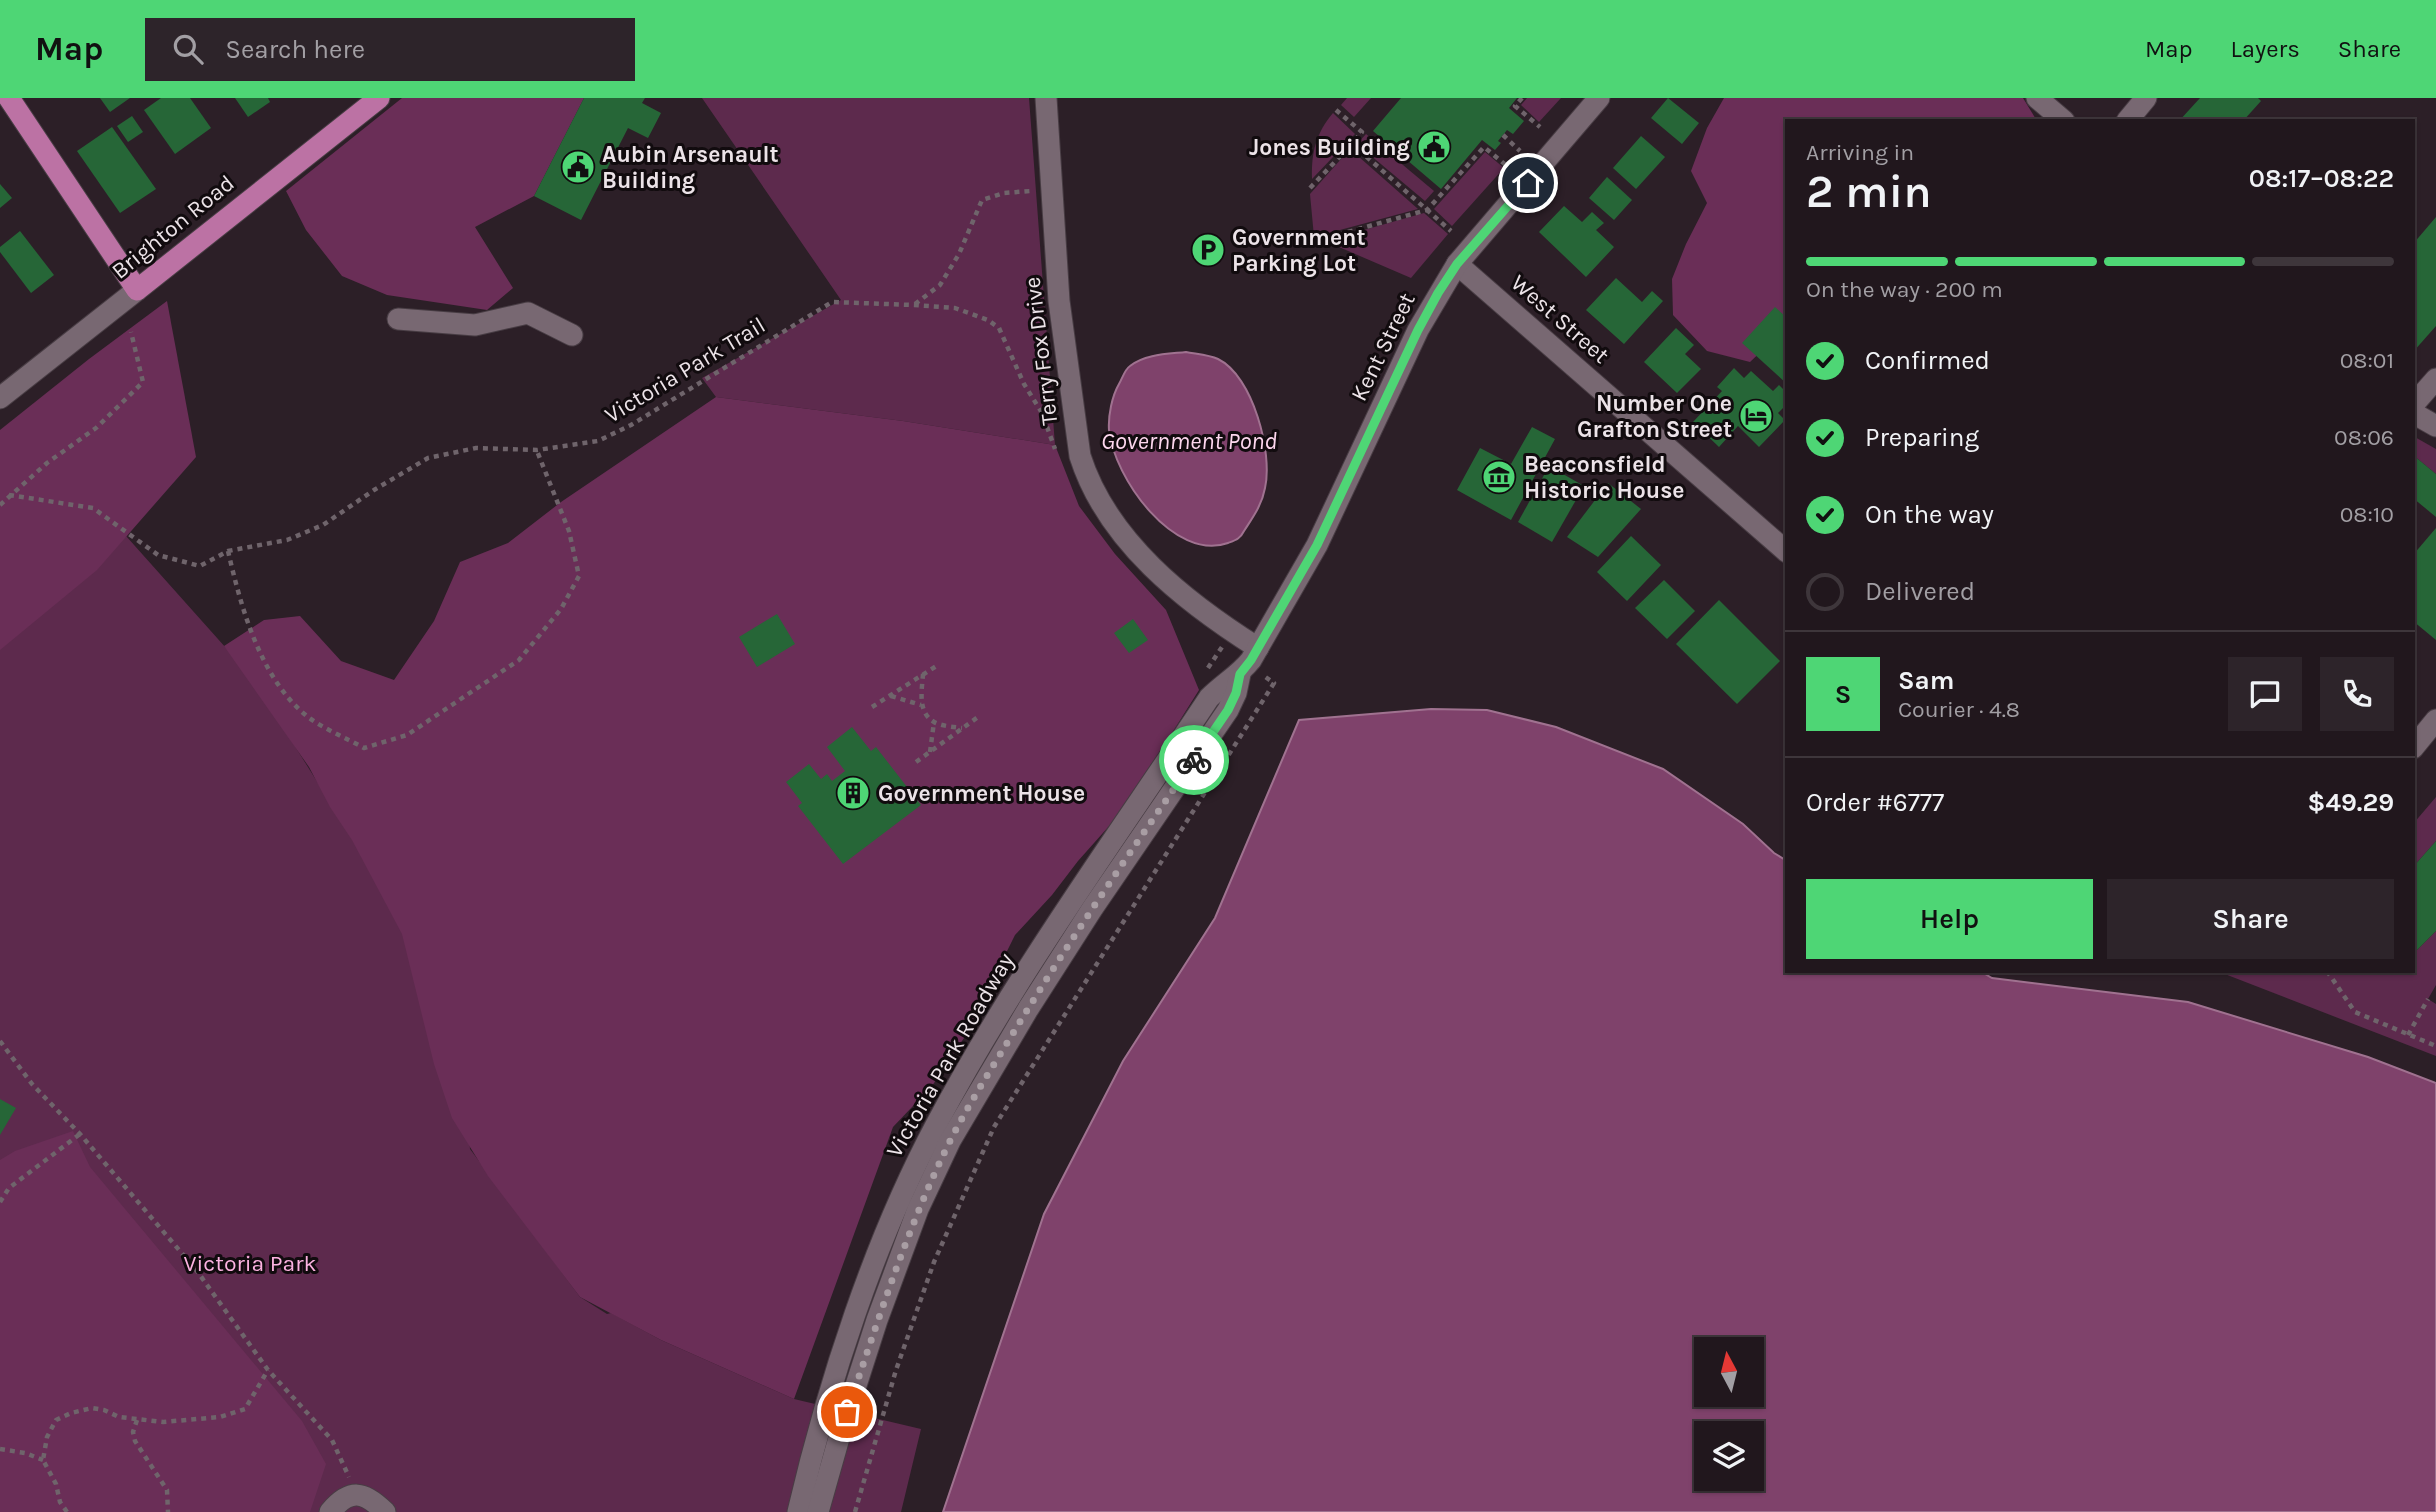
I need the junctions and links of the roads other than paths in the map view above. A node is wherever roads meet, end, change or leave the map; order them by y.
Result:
1 (9, 98) edge
2 (379, 98) edge
3 (1046, 98) edge
4 (1599, 98) edge
5 (2037, 98) edge
6 (2146, 98) edge
7 (2062, 119) edge
8 (2129, 119) edge
9 (1457, 264) junction
10 (137, 290) junction
11 (398, 319) dead end
12 (572, 335) dead end
13 (2436, 379) edge
14 (0, 398) edge
15 (2415, 403) edge
16 (2415, 414) edge
17 (2436, 426) edge
18 (1783, 541) edge
19 (1258, 648) junction
20 (1240, 674) junction
21 (2436, 720) edge
22 (2415, 746) edge
23 (330, 1512) edge
24 (385, 1512) edge
25 (798, 1512) edge
26 (818, 1512) edge

1 - 10 main road
2 - 10 main road, Brighton Road
3 - 19 street, Terry Fox Drive
4 - 9 street, Kent Street
5 - 7 street
6 - 8 street
9 - 18 street, West Street
9 - 19 street, Kent Street
10 - 14 street, Brighton Road
11 - 12 street
13 - 15 street
16 - 17 street
19 - 20 street, Victoria Park Roadway
20 - 25 street, Victoria Park Roadway
20 - 26 street, Victoria Park Roadway
21 - 22 street
23 - 24 street

